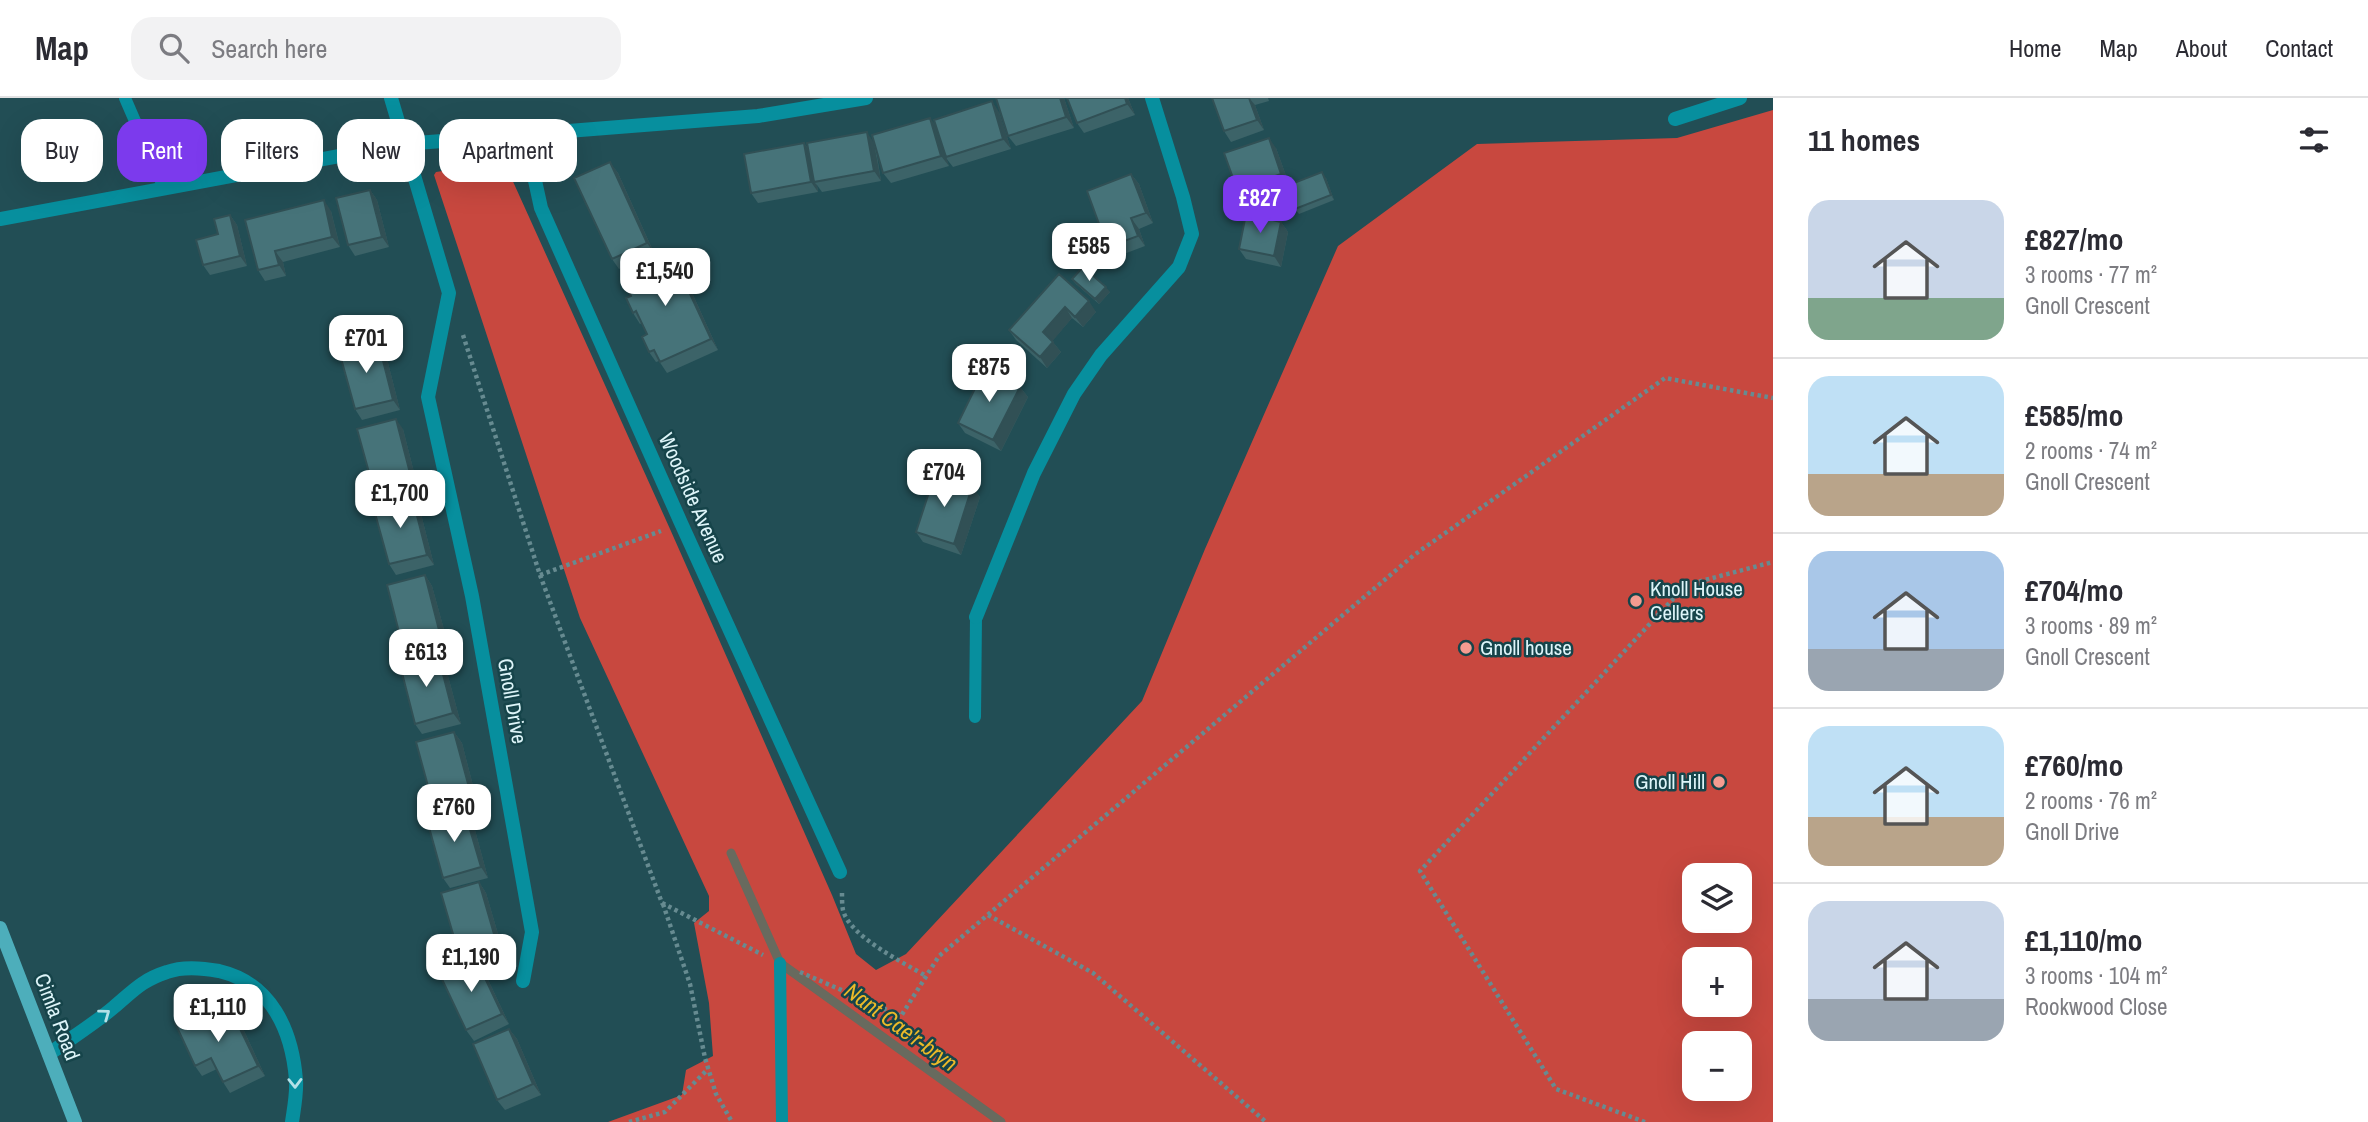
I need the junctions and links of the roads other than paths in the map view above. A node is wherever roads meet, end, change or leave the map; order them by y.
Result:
1 (125, 98) edge
2 (391, 98) edge
3 (866, 98) edge
4 (1152, 98) edge
5 (1740, 98) edge
6 (397, 119) edge
7 (1675, 119) dead end
8 (577, 131) edge
9 (337, 156) edge
10 (415, 182) edge
11 (535, 182) edge
12 (164, 188) junction
13 (0, 219) edge
14 (976, 617) joint
15 (975, 717) dead end
16 (840, 872) road end
17 (0, 928) edge
18 (780, 963) road end
19 (523, 981) dead end
20 (50, 1054) junction
21 (75, 1122) edge
22 (292, 1122) edge
23 (782, 1122) edge

1 - 12 lane
2 - 6 street, Gnoll Drive
3 - 8 street
4 - 14 street
5 - 7 street
9 - 12 street
10 - 19 street, Gnoll Drive
11 - 16 street, Woodside Avenue
12 - 13 street
14 - 15 lane
17 - 20 main road, Cimla Road
18 - 23 lane
20 - 21 main road, Cimla Road
20 -> 22 street

